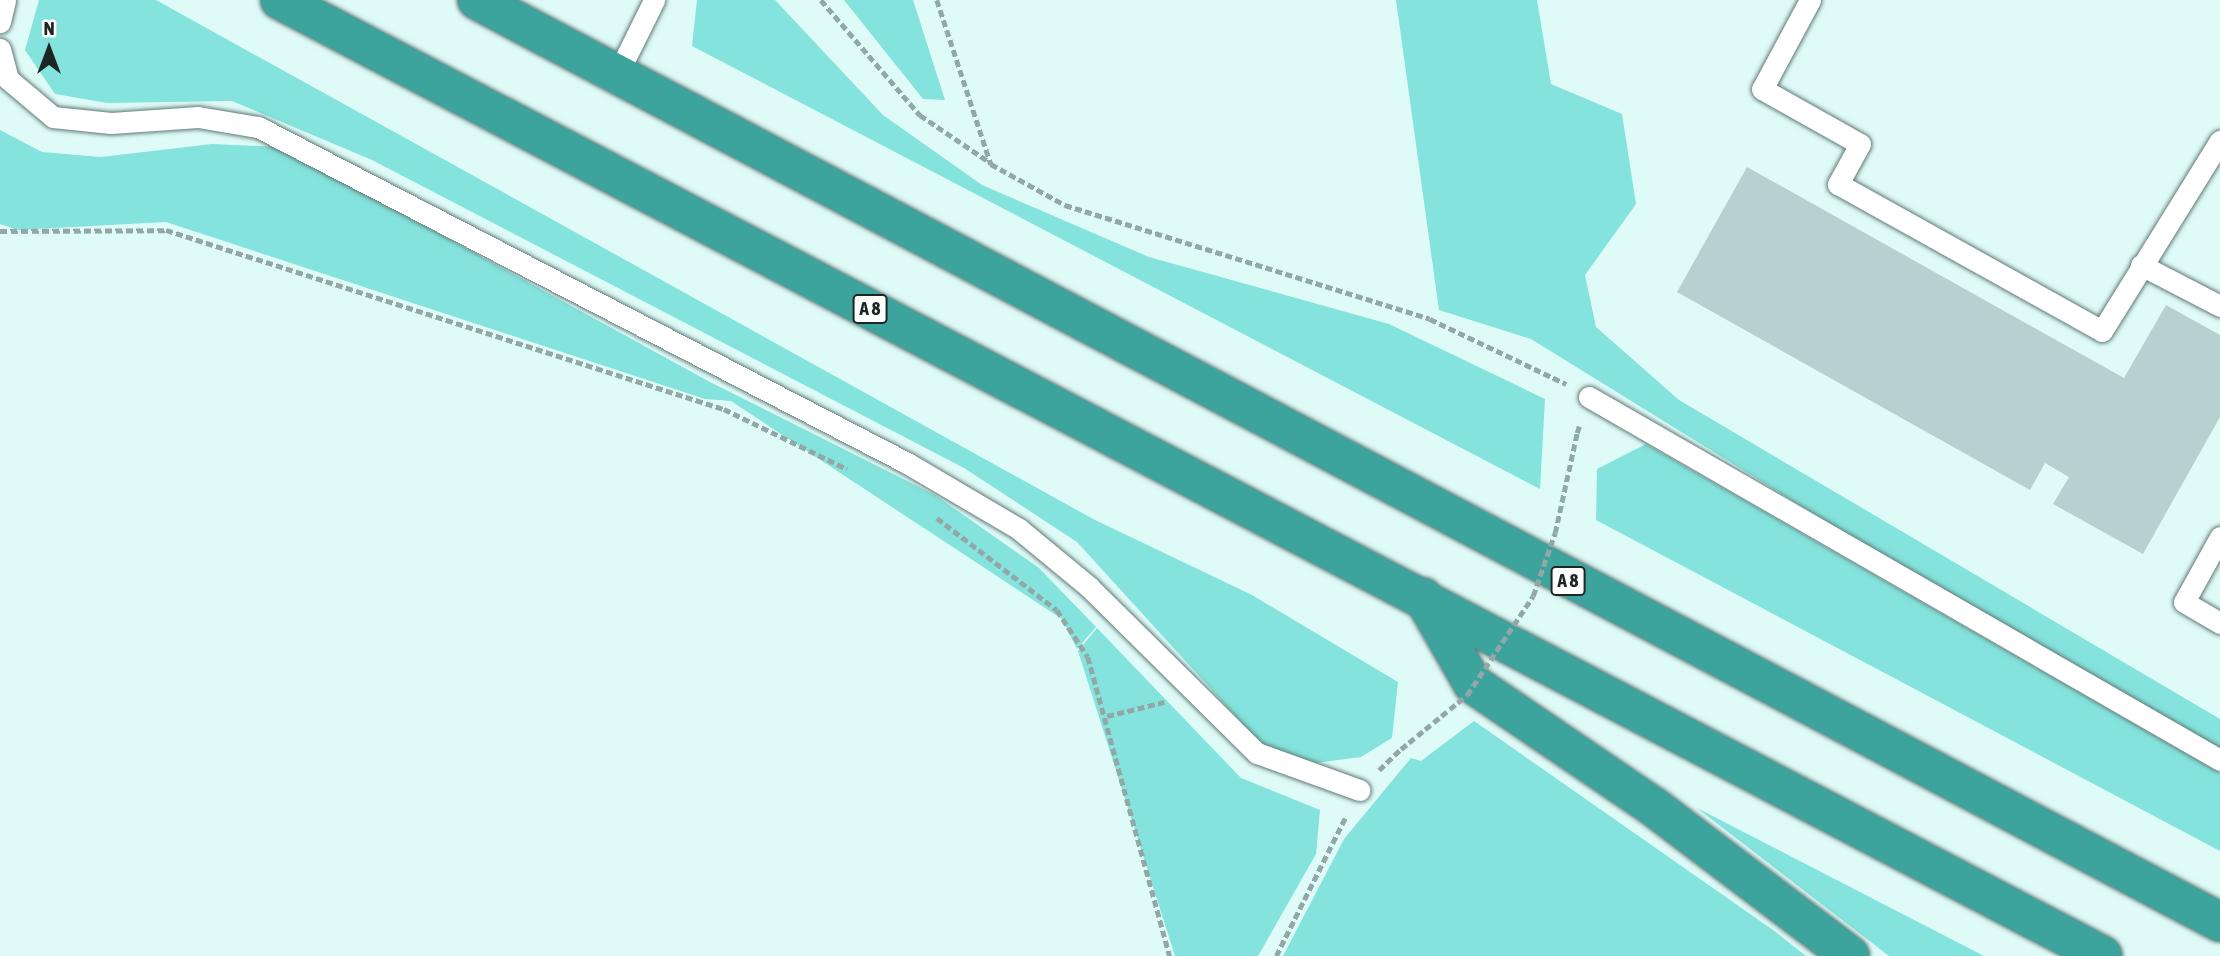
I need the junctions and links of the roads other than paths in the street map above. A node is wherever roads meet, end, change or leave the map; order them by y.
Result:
1 (5, 0) edge
2 (280, 0) edge
3 (477, 0) edge
4 (654, 0) edge
5 (1810, 0) edge
6 (0, 22) edge
7 (0, 49) edge
8 (617, 75) junction
9 (2220, 141) edge
10 (2141, 265) junction
11 (2220, 306) edge
12 (1589, 397) road end
13 (2220, 537) edge
14 (1423, 597) junction
15 (2220, 623) edge
16 (2220, 760) edge
17 (1359, 790) road end
18 (2220, 922) edge
19 (1850, 956) edge
20 (2103, 956) edge

1 - 6 lane
2 - 14 highway, A 8
3 - 8 highway, A 8
4 - 8 lane
5 - 10 lane
7 - 17 lane
8 - 18 highway, A 8
9 - 10 lane
10 - 11 lane
12 - 16 lane
13 - 15 lane
14 - 19 highway
14 - 20 highway, A 8

